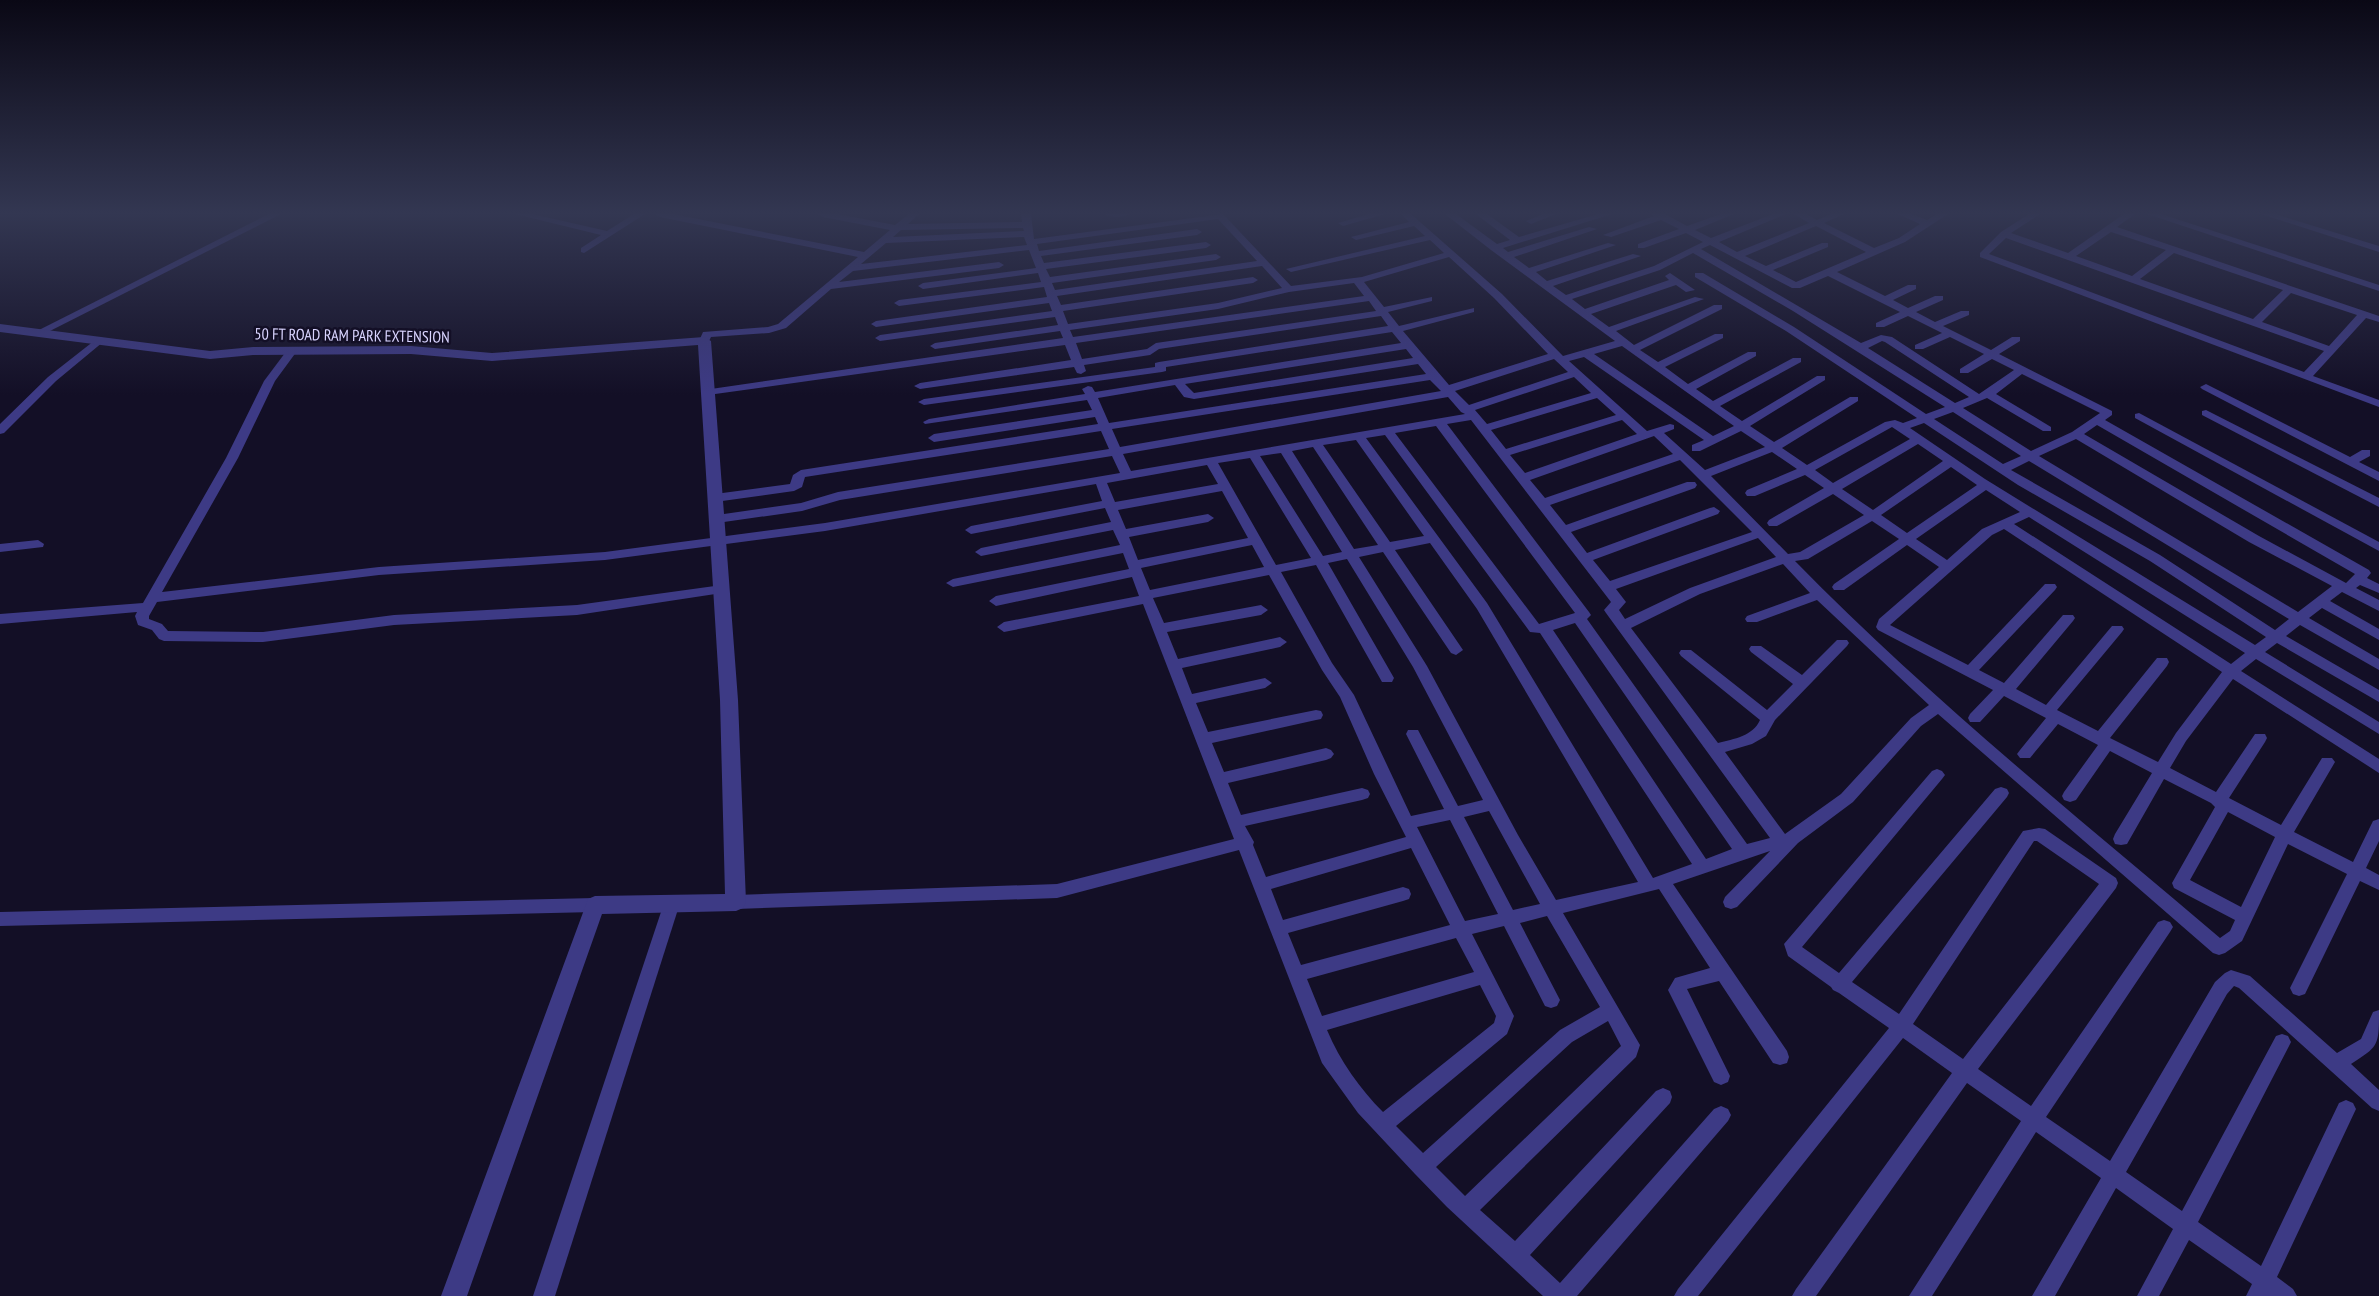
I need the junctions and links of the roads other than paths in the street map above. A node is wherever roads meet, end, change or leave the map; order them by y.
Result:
1 (155, 274) edge
2 (841, 274) edge
3 (922, 274) edge
4 (1044, 274) edge
5 (1103, 274) edge
6 (1128, 274) edge
7 (1173, 274) edge
8 (1276, 274) edge
9 (1376, 274) edge
10 (1473, 274) edge
11 (1530, 274) edge
12 (1574, 274) edge
13 (1637, 274) edge
14 (1667, 274) edge
15 (1740, 274) edge
16 (1774, 274) edge
17 (1821, 274) edge
18 (1836, 274) edge
19 (2032, 274) edge
20 (2118, 274) edge
21 (2140, 274) edge
22 (2247, 274) edge
23 (2338, 274) edge
24 (1699, 275) dead end
25 (894, 278) junction
26 (1360, 279) junction
27 (1254, 280) dead end
28 (2133, 280) junction
29 (1677, 281) junction
30 (1545, 285) junction
31 (923, 286) dead end
32 (827, 287) junction
33 (1912, 288) dead end
34 (2379, 288) edge
35 (1289, 289) junction
36 (2289, 289) junction
37 (1049, 290) junction
38 (1690, 290) dead end
39 (1371, 298) junction
40 (1939, 298) dead end
41 (1427, 299) dead end
42 (1563, 299) junction
43 (1699, 299) dead end
44 (1885, 300) junction
45 (899, 303) junction
46 (1718, 307) dead end
47 (1470, 310) dead end
48 (1382, 312) junction
49 (1583, 313) junction
50 (1911, 313) junction
51 (1965, 313) dead end
52 (2364, 314) junction
53 (2379, 319) edge
54 (902, 320) junction
55 (2255, 323) junction
56 (876, 324) dead end
57 (1880, 325) dead end
58 (1936, 325) junction
59 (0, 328) edge
60 (1064, 328) junction
61 (1396, 329) junction
62 (1607, 331) junction
63 (38, 333) junction
64 (1951, 333) junction
65 (1719, 336) dead end
66 (880, 338) dead end
67 (2016, 339) dead end
68 (99, 340) junction
69 (704, 341) junction
70 (1069, 341) junction
71 (1408, 345) junction
72 (935, 346) dead end
73 (1628, 346) junction
74 (1861, 347) junction
75 (1919, 347) dead end
76 (2331, 350) junction
77 (292, 351) junction
78 (1587, 352) junction
79 (1236, 353) junction
80 (1752, 354) dead end
81 (1993, 354) junction
82 (1558, 357) junction
83 (1420, 360) junction
84 (1797, 360) dead end
85 (1078, 363) junction
86 (1657, 367) junction
87 (1244, 369) junction
88 (2022, 369) junction
89 (1964, 371) dead end
90 (1576, 373) junction
91 (1433, 376) junction
92 (2306, 377) junction
93 (1821, 378) dead end
94 (1084, 380) junction
95 (1180, 383) junction
96 (920, 386) dead end
97 (1254, 386) junction
98 (2206, 387) dead end
99 (1688, 389) junction
100 (1447, 391) junction
101 (708, 392) junction
102 (1599, 394) junction
103 (1983, 396) junction
104 (1091, 397) junction
105 (1854, 399) dead end
106 (924, 402) dead end
107 (1262, 402) junction
108 (2379, 404) edge
109 (1712, 405) junction
110 (1955, 407) junction
111 (1098, 413) junction
112 (1469, 413) junction
113 (2206, 413) dead end
114 (1624, 416) junction
115 (2139, 416) dead end
116 (1927, 418) junction
117 (2098, 421) junction
118 (929, 422) dead end
119 (1439, 422) junction
120 (1104, 426) junction
121 (1742, 426) junction
122 (1900, 428) junction
123 (1484, 429) junction
124 (2047, 429) dead end
125 (0, 431) edge
126 (1388, 431) junction
127 (1657, 432) junction
128 (2077, 434) junction
129 (1359, 436) junction
130 (934, 438) dead end
131 (1917, 440) junction
132 (1713, 441) junction
133 (1316, 443) junction
134 (1696, 448) dead end
135 (1773, 448) junction
136 (1285, 449) junction
137 (1116, 453) junction
138 (1504, 453) junction
139 (2365, 453) dead end
140 (1253, 454) junction
141 (1682, 455) junction
142 (2033, 456) junction
143 (1211, 461) junction
144 (1950, 461) junction
145 (2350, 462) junction
146 (2003, 469) junction
147 (1806, 470) junction
148 (1704, 475) junction
149 (1127, 476) junction
150 (2379, 477) edge
151 (1523, 478) junction
152 (1101, 480) junction
153 (1691, 485) dead end
154 (1985, 485) junction
155 (1226, 486) junction
156 (1834, 489) junction
157 (1751, 493) dead end
158 (715, 498) junction
159 (1542, 503) junction
160 (2379, 503) edge
161 (1110, 505) junction
162 (1714, 511) dead end
163 (2030, 512) junction
164 (1872, 516) junction
165 (1208, 518) dead end
166 (717, 519) junction
167 (1455, 522) junction
168 (1773, 523) dead end
169 (2004, 523) junction
170 (971, 530) dead end
171 (1563, 530) junction
172 (1429, 533) junction
173 (1760, 533) junction
174 (1122, 536) junction
175 (1257, 540) junction
176 (1908, 540) junction
177 (718, 541) junction
178 (38, 544) dead end
179 (2379, 547) edge
180 (0, 548) edge
181 (1386, 548) junction
182 (981, 552) dead end
183 (1353, 554) junction
184 (1586, 558) junction
185 (1783, 559) junction
186 (1320, 561) junction
187 (1948, 567) junction
188 (1135, 569) junction
189 (1274, 569) junction
190 (2359, 579) junction
191 (953, 583) dead end
192 (1608, 587) junction
193 (1839, 587) dead end
194 (2050, 587) dead end
195 (2344, 587) junction
196 (722, 589) junction
197 (2379, 589) edge
198 (1820, 594) junction
199 (1145, 597) junction
200 (996, 601) dead end
201 (2320, 601) junction
202 (149, 603) junction
203 (2379, 606) edge
204 (1261, 610) dead end
205 (1578, 617) junction
206 (0, 618) edge
207 (2068, 618) dead end
208 (2298, 618) junction
209 (1752, 619) dead end
210 (1623, 626) junction
211 (1004, 627) dead end
212 (1544, 628) junction
213 (1158, 629) junction
214 (2117, 629) dead end
215 (2379, 635) edge
216 (2275, 636) junction
217 (1280, 642) dead end
218 (1842, 643) dead end
219 (1756, 649) dead end
220 (1456, 650) dead end
221 (1686, 653) dead end
222 (2253, 653) junction
223 (2162, 662) dead end
224 (1172, 665) junction
225 (2379, 665) edge
226 (1969, 672) junction
227 (2230, 672) junction
228 (1387, 678) dead end
229 (1802, 682) junction
230 (1265, 683) dead end
231 (2004, 690) junction
232 (2379, 697) edge
233 (1187, 701) junction
234 (1938, 706) junction
235 (1317, 715) dead end
236 (2051, 715) junction
237 (1768, 718) junction
238 (1975, 718) dead end
239 (2379, 729) edge
240 (1413, 734) dead end
241 (2260, 738) dead end
242 (1203, 739) junction
243 (2104, 742) junction
244 (1713, 750) junction
245 (1326, 754) dead end
246 (2025, 754) dead end
247 (2327, 762) dead end
248 (2379, 767) edge
249 (2161, 772) junction
250 (1937, 775) dead end
251 (1221, 779) junction
252 (2001, 793) dead end
253 (1362, 794) dead end
254 (2070, 796) dead end
255 (2221, 803) junction
256 (1493, 804) junction
257 (1454, 813) junction
258 (1237, 822) junction
259 (1407, 823) junction
260 (2379, 825) edge
261 (2284, 835) junction
262 (1786, 839) junction
263 (2121, 839) dead end
264 (1417, 840) junction
265 (1245, 842) junction
266 (1743, 852) junction
267 (1702, 866) junction
268 (2356, 871) junction
269 (1655, 883) junction
270 (2379, 883) edge
271 (1262, 885) junction
272 (1403, 894) dead end
273 (736, 902) junction
274 (1731, 902) dead end
275 (673, 903) junction
276 (595, 905) junction
277 (1552, 908) junction
278 (2245, 917) junction
279 (1508, 918) junction
280 (0, 919) edge
281 (2164, 927) dead end
282 (1279, 928) junction
283 (1462, 929) junction
284 (1723, 972) junction
285 (1297, 974) junction
286 (1486, 976) junction
287 (1839, 985) junction
288 (2299, 988) dead end
289 (1551, 1000) dead end
290 (1612, 1010) junction
291 (2379, 1018) edge
292 (1317, 1025) junction
293 (1900, 1028) junction
294 (2282, 1042) dead end
295 (1780, 1058) dead end
296 (2336, 1063) junction
297 (1964, 1072) junction
298 (1721, 1076) dead end
299 (1663, 1097) dead end
300 (2379, 1102) edge
301 (2346, 1109) dead end
302 (1721, 1115) dead end
303 (2033, 1120) junction
304 (1382, 1125) junction
305 (1422, 1167) junction
306 (2114, 1177) junction
307 (1465, 1210) junction
308 (2184, 1225) junction
309 (1515, 1256) junction
310 (2260, 1288) edge
311 (454, 1296) edge
312 (544, 1296) edge
313 (1561, 1296) edge
314 (1685, 1296) edge
315 (1803, 1296) edge
316 (1920, 1296) edge
317 (2043, 1296) edge
318 (2148, 1296) edge
319 (2287, 1296) edge

1 - 63 street
2 - 32 street
3 - 25 street
4 - 37 street
5 - 37 street
6 - 37 street
7 - 37 street
8 - 35 street
9 - 26 street
10 - 82 street
11 - 30 street
12 - 30 street
13 - 42 street
14 - 29 street
15 - 74 street
16 - 17 street
18 - 44 street
19 - 92 street
20 - 28 street
21 - 28 street
22 - 36 street
23 - 34 street
24 - 116 street
25 - 32 street
25 - 45 street
26 - 35 street
26 - 39 street
27 - 37 street
28 - 55 street
29 - 38 street
29 - 49 street
30 - 42 street
31 - 37 street
32 - 69 street
33 - 44 street
35 - 60 street
36 - 52 street
36 - 55 street
37 - 45 street
37 - 54 street
37 - 60 street
37 - 66 street
39 - 48 street
39 - 70 street
40 - 50 street
41 - 48 street
42 - 49 street
43 - 62 street
44 - 50 street
45 - 54 street
46 - 73 street
47 - 61 street
48 - 61 street
48 - 85 street
49 - 62 street
50 - 57 street
50 - 58 street
51 - 58 street
52 - 53 street
52 - 76 street
54 - 56 street
55 - 76 street
58 - 64 street
59 - 63 street, 50 FT ROAD RAM PARK EXTENSION
60 - 70 street
60 - 72 street
61 - 71 street
61 - 79 street
62 - 73 street
63 - 68 street, 50 FT ROAD RAM PARK EXTENSION
64 - 75 street
64 - 81 street
65 - 86 street
67 - 81 street
68 - 77 street, 50 FT ROAD RAM PARK EXTENSION
68 - 125 street
69 - 77 street, 50 FT ROAD RAM PARK EXTENSION
69 - 101 street
70 - 85 street
70 - 101 street
71 - 83 street
71 - 87 street
73 - 78 street
73 - 86 street
74 - 103 street
74 - 110 street
76 - 92 street
77 - 202 street
78 - 82 street
78 - 132 street
79 - 87 street
79 - 94 street
80 - 99 street
81 - 88 street
81 - 89 street
82 - 90 street
82 - 100 street
83 - 91 street
83 - 97 street
84 - 109 street
85 - 94 street
85 - 96 street
86 - 99 street
87 - 95 street
87 - 97 street
88 - 103 street
88 - 117 street
90 - 102 street
90 - 112 street
91 - 100 street
91 - 107 street
92 - 108 street
93 - 121 street
94 - 104 street
94 - 106 street
95 - 97 street
95 - 104 street
97 - 107 street
98 - 145 street
99 - 109 street
100 - 112 street
100 - 137 street
101 - 158 street
102 - 114 street
102 - 123 street
103 - 110 street
103 - 124 street
104 - 111 street
104 - 118 street
105 - 135 street
107 - 120 street
109 - 121 street
110 - 116 street
110 - 142 street
111 - 120 street
111 - 130 street
112 - 119 street
112 - 123 street
113 - 160 street
114 - 127 street
114 - 138 street
115 - 179 street
116 - 122 street
116 - 146 street
117 - 128 street
117 - 190 street
119 - 126 street
119 - 205 street
120 - 137 street
120 - 158 street
121 - 132 street
121 - 135 street
122 - 131 street
122 - 147 street
123 - 138 street
126 - 129 street
126 - 167 street
127 - 141 street
127 - 151 street
128 - 142 street
128 - 195 street
129 - 133 street
129 - 172 street
131 - 144 street
131 - 156 street
132 - 134 street
133 - 136 street
133 - 181 street
135 - 147 street
135 - 148 street
136 - 140 street
136 - 183 street
137 - 149 street
137 - 166 street
138 - 151 street
139 - 145 street
140 - 143 street
140 - 186 street
141 - 148 street
141 - 159 street
142 - 146 street
142 - 208 street
143 - 149 street
143 - 155 street
144 - 154 street
144 - 164 street
145 - 150 street
146 - 216 street
147 - 156 street
147 - 157 street
148 - 173 street
149 - 152 street
151 - 159 street
152 - 161 street
152 - 177 street
153 - 171 street
154 - 163 street
154 - 176 street
155 - 161 street
155 - 175 street
156 - 164 street
156 - 168 street
158 - 166 street
159 - 171 street
161 - 170 street
161 - 174 street
162 - 184 street
163 - 169 street
163 - 222 street
164 - 176 street
164 - 185 street
165 - 174 street
166 - 177 street
167 - 172 street
167 - 212 street
169 - 187 street
169 - 227 street
171 - 184 street
172 - 181 street
172 - 269 street
173 - 185 street
173 - 192 street
174 - 182 street
174 - 188 street
174 - 191 street
175 - 188 street
175 - 189 street
176 - 187 street
176 - 193 street
177 - 196 street
177 - 202 street
178 - 180 street
181 - 183 street
181 - 220 street
183 - 186 street
183 - 256 street
184 - 192 street
185 - 198 street
185 - 210 street
186 - 189 street
186 - 228 street
187 - 226 street
188 - 199 street
188 - 200 street
189 - 199 street
189 - 259 street
190 - 195 street
190 - 197 street
192 - 210 street
194 - 226 street
195 - 201 street
195 - 203 street
196 - 202 street
196 - 273 street
198 - 209 street
198 - 234 street
199 - 211 street
199 - 213 street
201 - 208 street
201 - 215 street
202 - 206 street
204 - 213 street
205 - 212 street
205 - 266 street
207 - 231 street
208 - 216 street
208 - 225 street
210 - 244 street
212 - 267 street
213 - 224 street
214 - 236 street
216 - 222 street
216 - 232 street
217 - 224 street
218 - 229 street
219 - 229 street
221 - 237 street
222 - 227 street
222 - 239 street
223 - 243 street
224 - 233 street
226 - 231 street
227 - 248 street
227 - 249 street
229 - 237 street
230 - 233 street
231 - 236 street
231 - 238 street
233 - 242 street
234 - 262 street
234 - 278 street
235 - 242 street
236 - 243 street
236 - 246 street
237 - 244 street
240 - 257 street
241 - 255 street
242 - 251 street
243 - 249 street
243 - 254 street
244 - 262 street
245 - 251 street
247 - 261 street
249 - 255 street
249 - 263 street
250 - 287 street
251 - 258 street
252 - 287 street
253 - 258 street
255 - 261 street
255 - 278 street
256 - 257 street
256 - 277 street
257 - 259 street
257 - 279 street
258 - 265 street
259 - 264 street
260 - 268 street
261 - 268 street
261 - 278 street
262 - 266 street
262 - 274 street
264 - 271 street
264 - 283 street
265 - 271 street
265 - 273 street
266 - 267 street
267 - 269 street
268 - 270 street
268 - 288 street
269 - 277 street
269 - 284 street
271 - 282 street
272 - 282 street
273 - 275 street
275 - 276 street
275 - 312 street
276 - 280 street
276 - 311 street
277 - 279 street
277 - 290 street
279 - 283 street
279 - 289 street
281 - 303 street
282 - 285 street
283 - 285 street
283 - 286 street
284 - 295 street
284 - 298 street
285 - 292 street
286 - 292 street
286 - 304 street
287 - 293 street
290 - 305 street
290 - 307 street
291 - 296 street
292 - 304 street
293 - 297 street
293 - 297 street
293 - 314 street
294 - 308 street
296 - 300 street
296 - 306 street
297 - 303 street
297 - 315 street
299 - 309 street
301 - 310 street
302 - 313 street
303 - 306 street
303 - 316 street
304 - 305 street
305 - 307 street
306 - 308 street
306 - 317 street
307 - 309 street
308 - 310 street
308 - 318 street
309 - 313 street
310 - 319 street

